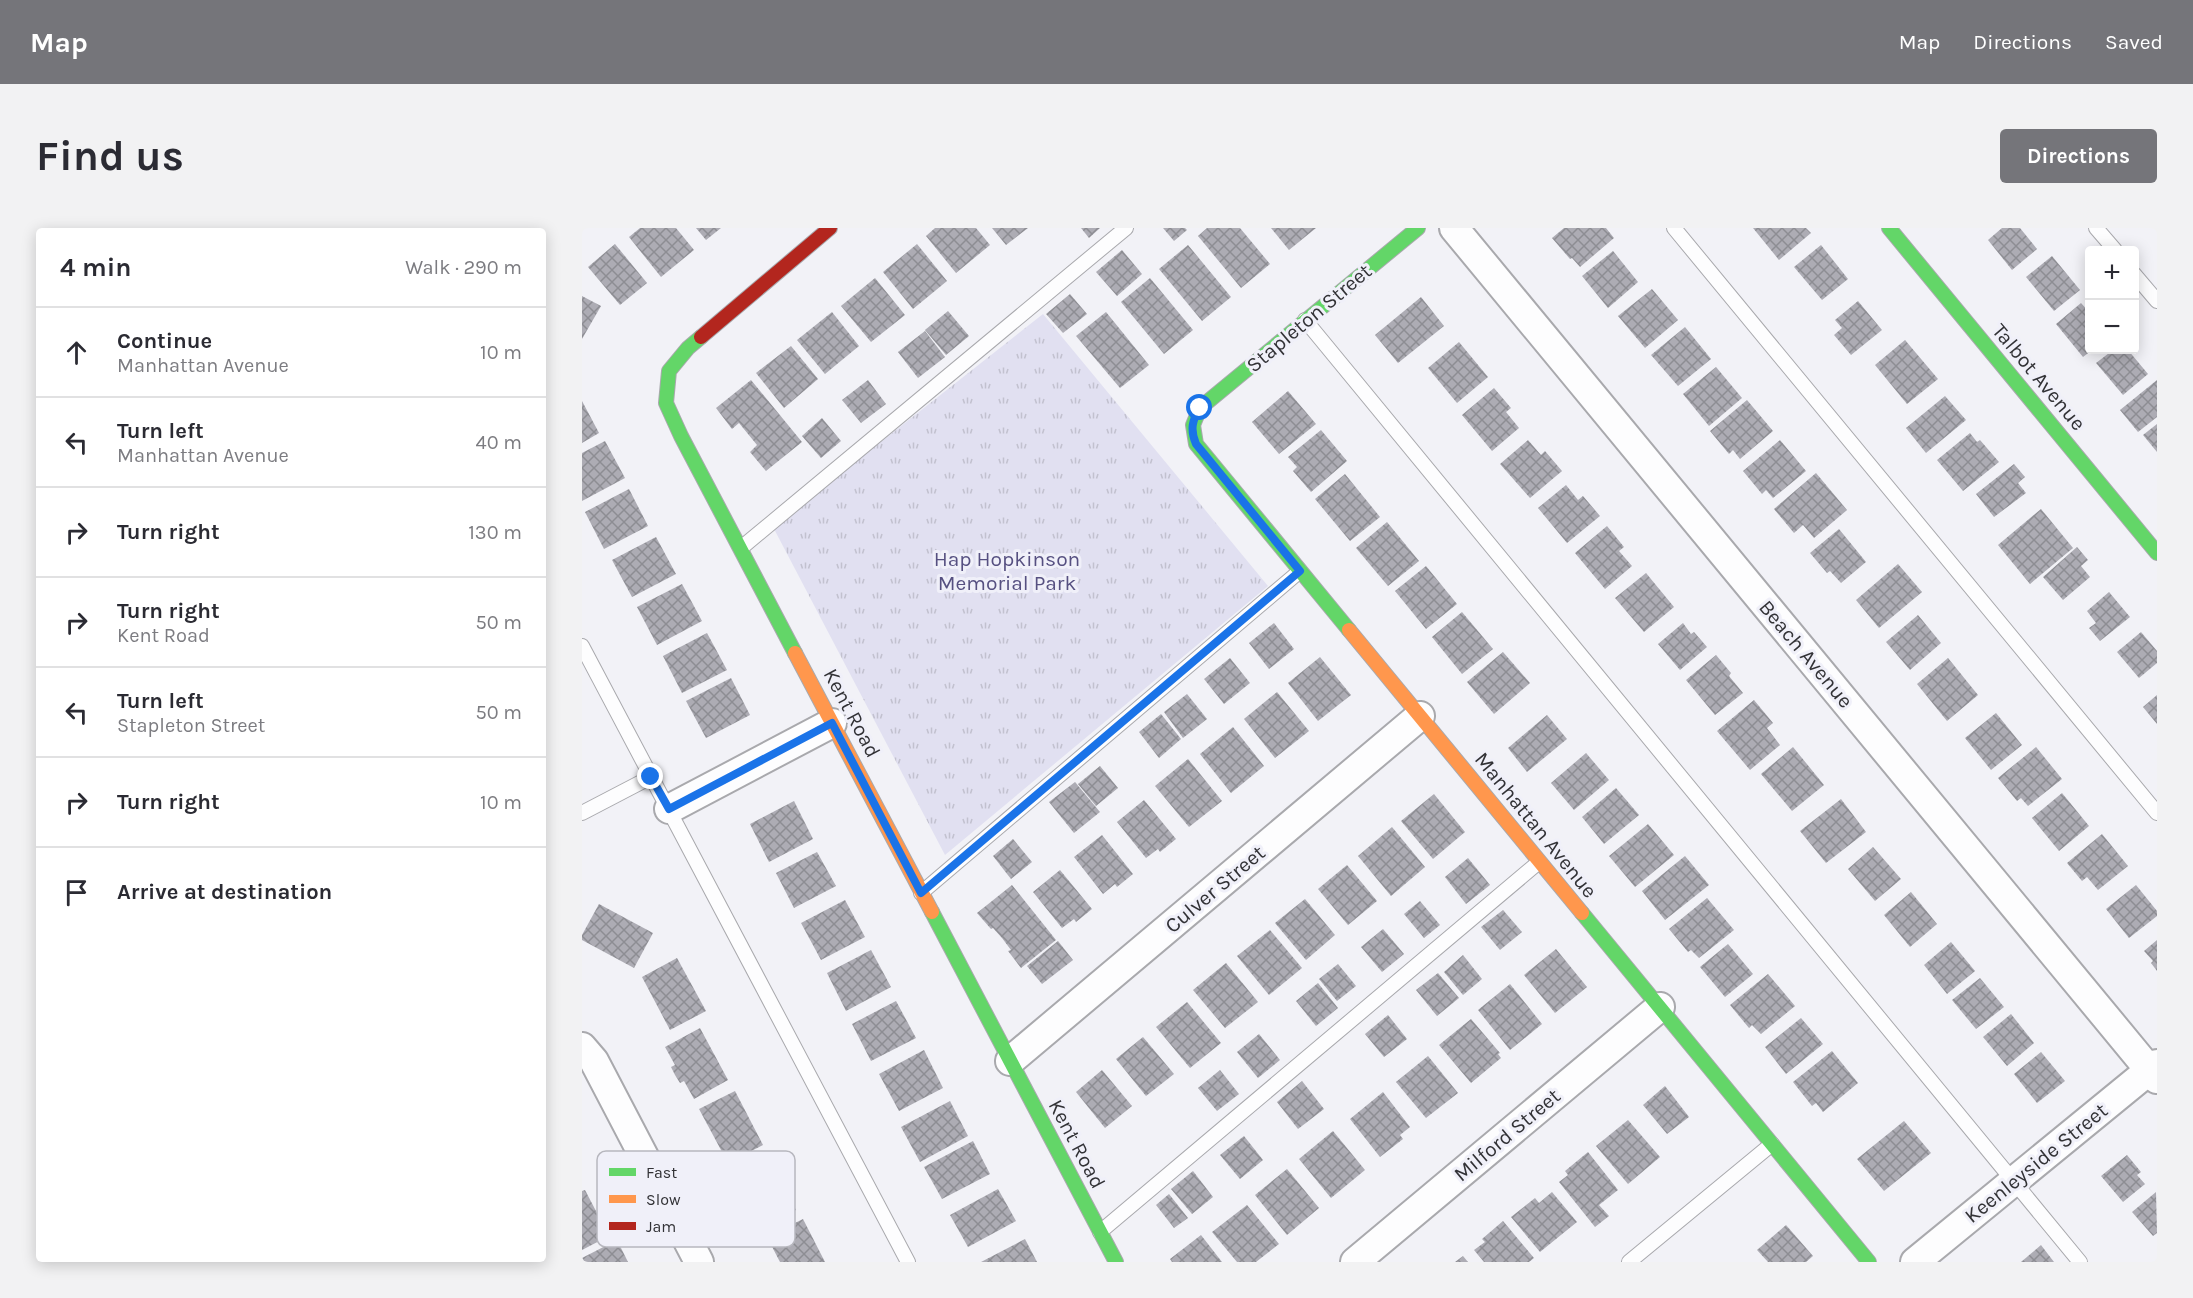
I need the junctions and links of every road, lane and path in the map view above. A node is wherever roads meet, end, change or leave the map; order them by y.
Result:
1 (830, 228) edge
2 (1126, 228) edge
3 (1418, 228) edge
4 (1454, 228) edge
5 (1674, 228) edge
6 (1889, 228) edge
7 (2096, 228) edge
8 (2112, 246) edge
9 (2139, 280) edge
10 (2157, 301) edge
11 (1305, 320) junction
12 (1200, 408) joint
13 (741, 548) junction
14 (2157, 554) edge
15 (1300, 571) junction
16 (582, 646) edge
17 (1420, 716) junction
18 (832, 723) junction
19 (651, 777) junction
20 (669, 809) junction
21 (582, 813) edge
22 (2157, 813) edge
23 (1539, 862) junction
24 (921, 893) junction
25 (1660, 1007) junction
26 (582, 1047) edge
27 (1010, 1061) junction
28 (2154, 1071) edge
29 (1772, 1144) junction
30 (641, 1151) edge
31 (2014, 1181) junction
32 (1100, 1232) junction
33 (691, 1247) edge
34 (699, 1262) edge
35 (908, 1262) edge
36 (1116, 1262) edge
37 (1355, 1262) edge
38 (1629, 1262) edge
39 (1869, 1262) edge
40 (1915, 1262) edge
41 (2080, 1262) edge

1 - 13 street, Kent Road
2 - 13 lane
3 - 11 street, Stapleton Street
4 - 28 street, Beach Avenue
5 - 22 lane
6 - 14 street, Talbot Avenue
7 - 8 lane
9 - 10 lane
11 - 12 street, Stapleton Street
11 - 31 lane
12 - 15 street, Manhattan Avenue
13 - 18 street, Kent Road
15 - 17 street, Manhattan Avenue
15 - 24 lane
16 - 19 lane
17 - 23 street, Manhattan Avenue
17 - 27 street, Culver Street
18 - 20 street
18 - 24 street, Kent Road
19 - 20 lane
19 - 21 lane
20 - 35 lane
23 - 25 street, Manhattan Avenue
23 - 32 lane
24 - 27 street, Kent Road
25 - 29 street, Manhattan Avenue
25 - 37 street, Milford Street
26 - 30 street
27 - 32 street, Kent Road
28 - 31 street, Keenleyside Street
29 - 38 lane
29 - 39 street, Manhattan Avenue
31 - 40 street, Keenleyside Street
31 - 41 lane
32 - 36 street, Kent Road
33 - 34 street

